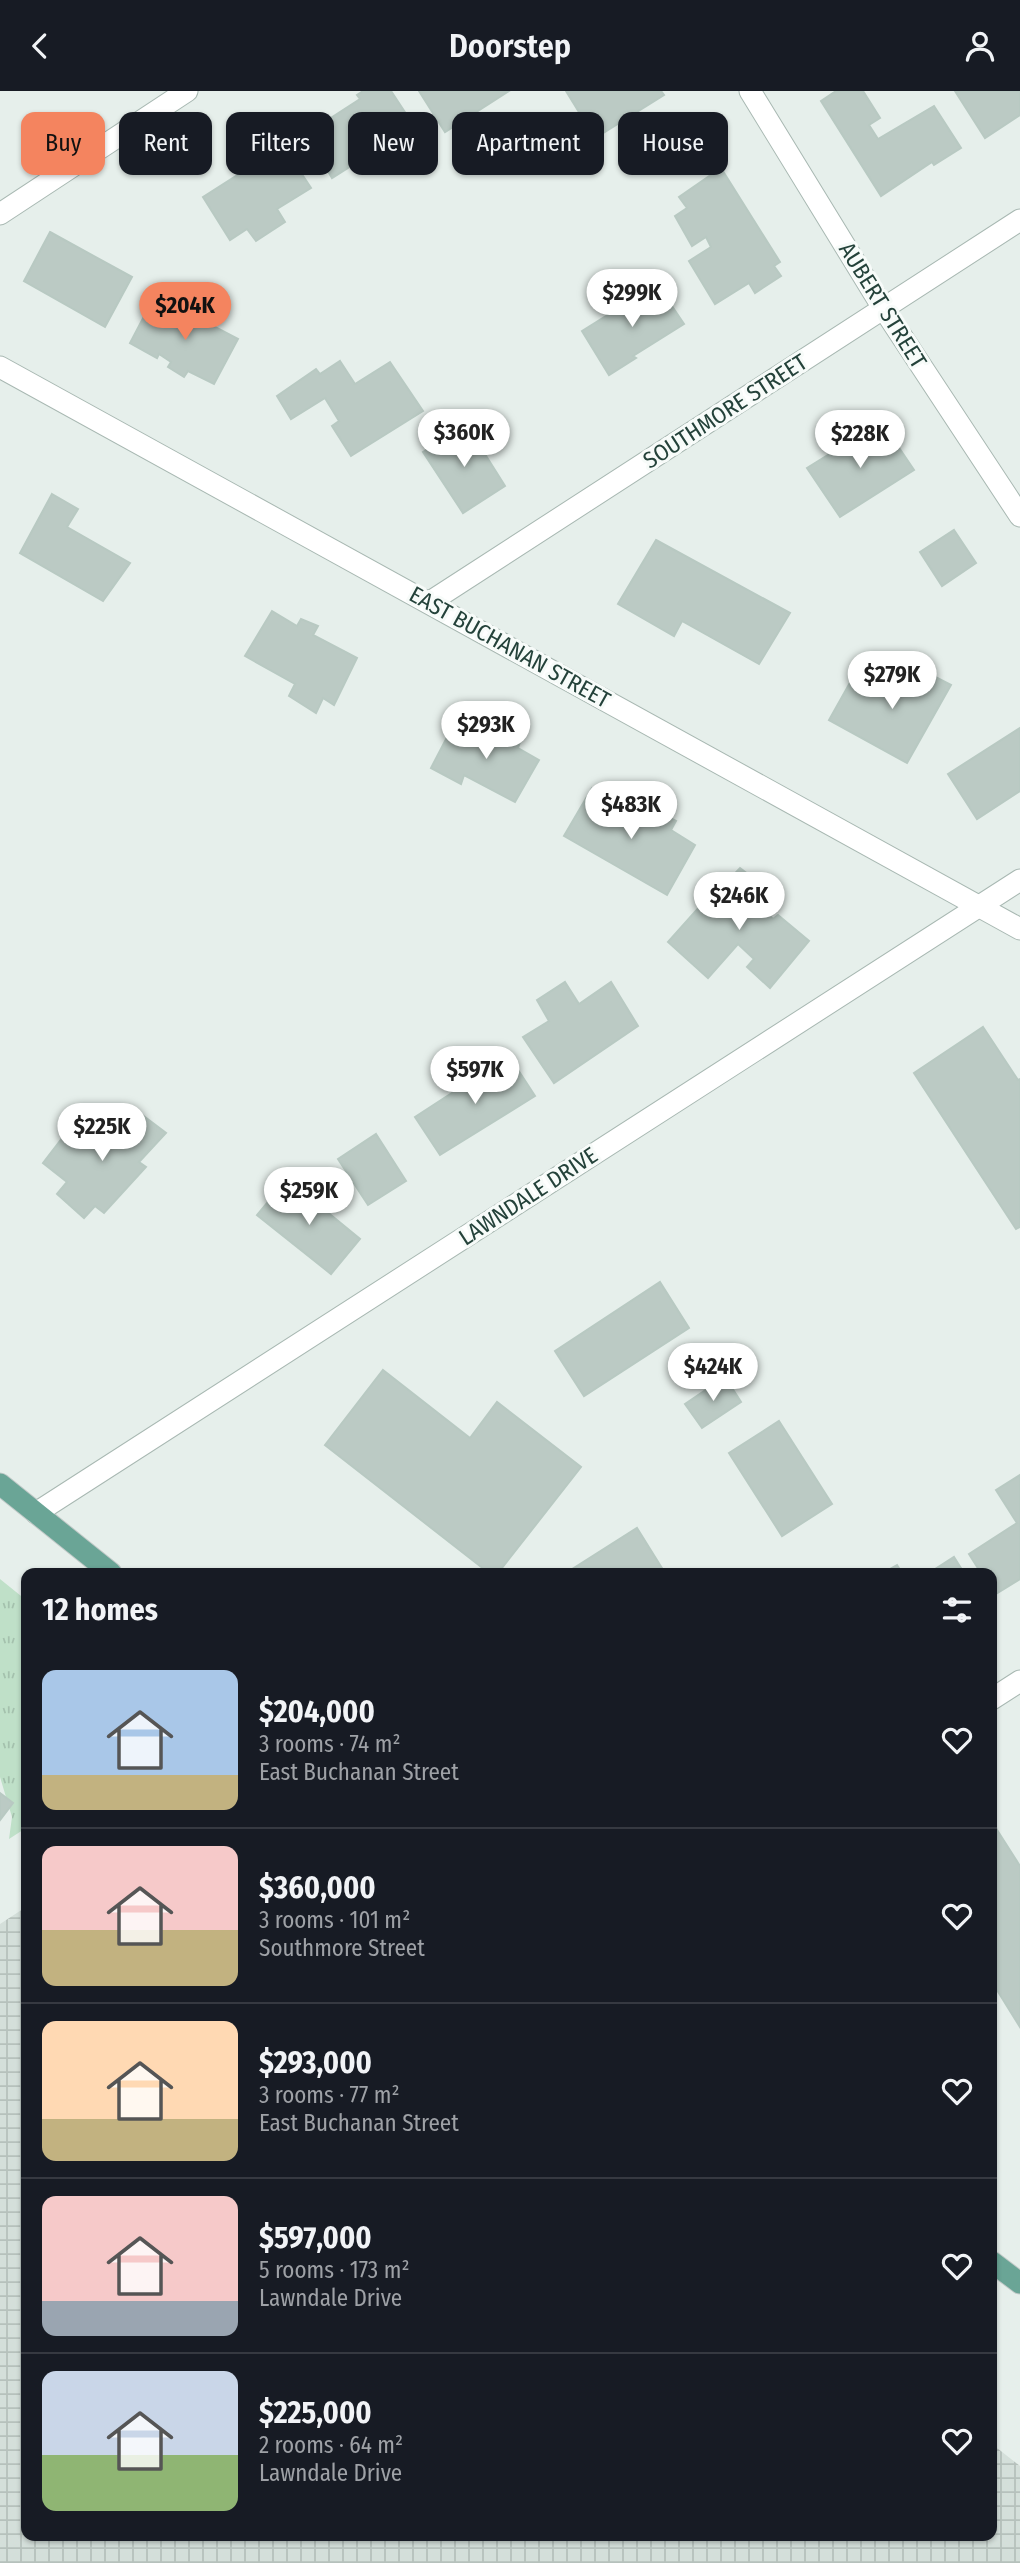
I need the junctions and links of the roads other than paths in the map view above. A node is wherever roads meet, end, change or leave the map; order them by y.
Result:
1 (187, 91) edge
2 (750, 91) edge
3 (0, 214) edge
4 (1020, 221) edge
5 (883, 308) junction
6 (0, 367) edge
7 (1020, 516) edge
8 (430, 603) junction
9 (1020, 880) edge
10 (980, 906) junction
11 (1020, 929) edge
12 (0, 1484) edge
13 (36, 1513) junction
14 (105, 1568) edge
15 (1020, 1682) edge
16 (997, 1696) edge
17 (997, 2266) edge
18 (1020, 2283) edge

1 - 3 street
2 - 5 street, AUBERT STREET
4 - 5 street, SOUTHMORE STREET
5 - 7 street, AUBERT STREET
5 - 8 street, SOUTHMORE STREET
6 - 8 street, EAST BUCHANAN STREET
8 - 10 street, EAST BUCHANAN STREET
9 - 10 street, LAWNDALE DRIVE
10 - 11 street, EAST BUCHANAN STREET
10 - 13 street, LAWNDALE DRIVE
12 - 13 main road
13 - 14 main road
15 - 16 street
17 - 18 main road

